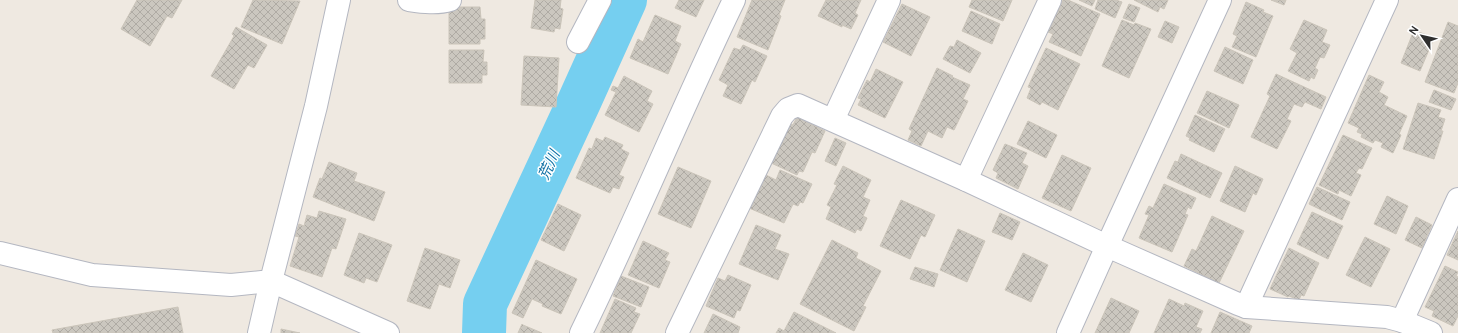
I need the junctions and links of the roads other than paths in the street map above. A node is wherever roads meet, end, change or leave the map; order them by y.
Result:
1 (339, 0) edge
2 (409, 0) edge
3 (450, 0) edge
4 (600, 0) edge
5 (734, 0) edge
6 (889, 0) edge
7 (1050, 0) edge
8 (1220, 0) edge
9 (1387, 0) edge
10 (578, 42) dead end
11 (833, 120) junction
12 (966, 180) junction
13 (1458, 199) edge
14 (1106, 246) junction
15 (0, 254) edge
16 (271, 281) junction
17 (1246, 307) junction
18 (1402, 320) junction
19 (259, 333) edge
20 (388, 333) edge
21 (581, 333) edge
22 (677, 333) edge
23 (1068, 333) edge
24 (1431, 333) edge

1 - 16 street
2 - 3 street
4 - 10 street
5 - 21 street
6 - 11 street
7 - 12 street
8 - 14 street
9 - 17 street
11 - 12 street
11 - 22 street
12 - 14 street
13 - 18 street
14 - 17 street
14 - 23 street
15 - 16 street
16 - 19 street
16 - 20 street
17 - 18 street
18 - 24 street

